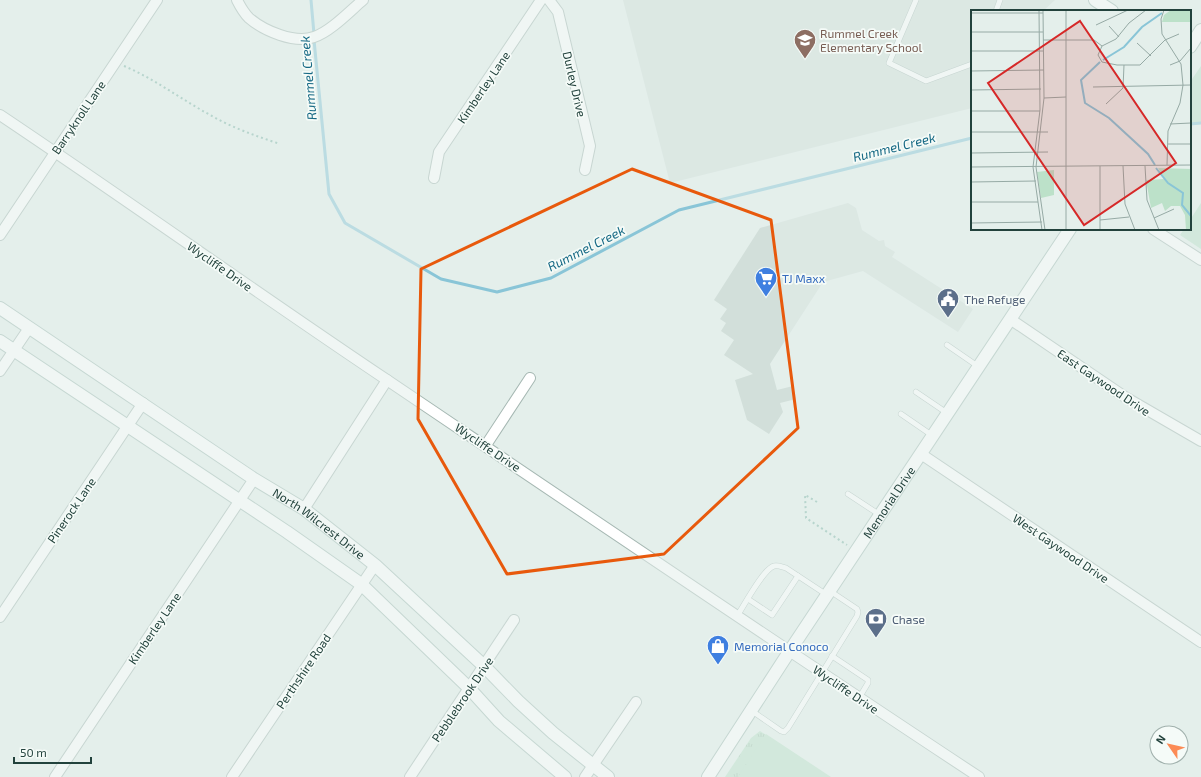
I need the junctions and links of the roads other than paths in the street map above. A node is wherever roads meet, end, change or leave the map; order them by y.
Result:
1 (157, 0) edge
2 (237, 0) edge
3 (363, 0) edge
4 (541, 0) edge
5 (549, 0) edge
6 (916, 0) edge
7 (1000, 0) edge
8 (1096, 0) edge
9 (996, 10) edge
10 (1111, 10) edge
11 (1201, 30) edge
12 (1191, 45) edge
13 (971, 64) edge
14 (0, 115) edge
15 (55, 152) junction
16 (585, 170) dead end
17 (434, 178) dead end
18 (1069, 230) edge
19 (1155, 230) edge
20 (0, 235) edge
21 (1201, 260) edge
22 (0, 308) edge
23 (1010, 319) junction
24 (29, 328) junction
25 (0, 340) edge
26 (947, 345) dead end
27 (14, 350) junction
28 (979, 367) junction
29 (0, 371) edge
30 (530, 378) dead end
31 (387, 380) junction
32 (916, 392) dead end
33 (143, 403) junction
34 (948, 413) junction
35 (901, 414) dead end
36 (128, 425) junction
37 (933, 436) junction
38 (1201, 441) edge
39 (486, 445) junction
40 (921, 454) junction
41 (254, 479) junction
42 (848, 494) dead end
43 (239, 500) junction
44 (304, 510) junction
45 (880, 515) junction
46 (375, 565) junction
47 (798, 576) junction
48 (361, 584) junction
49 (828, 593) junction
50 (748, 599) junction
51 (737, 616) junction
52 (0, 617) edge
53 (514, 620) dead end
54 (1201, 642) edge
55 (789, 652) junction
56 (832, 656) junction
57 (484, 666) junction
58 (821, 673) junction
59 (469, 688) junction
60 (859, 698) junction
61 (636, 702) dead end
62 (752, 711) junction
63 (592, 766) junction
64 (55, 777) edge
65 (232, 777) edge
66 (410, 777) edge
67 (565, 777) edge
68 (585, 777) edge
69 (608, 777) edge
70 (708, 777) edge
71 (979, 777) edge

1 - 15 street, Barryknoll Lane
2 - 3 street
4 - 17 street, Kimberley Lane
5 - 16 street, Durley Drive
6 - 13 lane
7 - 9 lane
8 - 10 main road
11 - 12 main road
14 - 15 street, Wycliffe Drive
15 - 20 street, Barryknoll Lane
15 - 31 street, Wycliffe Drive
18 - 23 main road, Memorial Drive
19 - 21 street
22 - 24 main road, North Wilcrest Drive
23 - 28 main road, Memorial Drive
23 - 38 street, East Gaywood Drive
24 - 27 street
24 - 33 main road, North Wilcrest Drive
25 - 27 main road, North Wilcrest Drive
26 - 28 lane
27 - 29 street
27 - 36 main road, North Wilcrest Drive
28 - 34 main road, Memorial Drive
30 - 39 street
31 - 39 street, Wycliffe Drive
31 - 44 street
32 - 34 lane
33 - 36 street, Pinerock Lane
33 - 41 main road, North Wilcrest Drive
34 - 37 main road, Memorial Drive
35 - 37 lane
36 - 43 main road, North Wilcrest Drive
36 - 52 street, Pinerock Lane
37 - 40 main road, Memorial Drive
39 - 51 street, Wycliffe Drive
40 - 45 main road, Memorial Drive
40 - 54 street, West Gaywood Drive
41 - 43 street, Kimberley Lane
41 - 44 main road, North Wilcrest Drive
42 - 45 lane
43 - 48 main road, North Wilcrest Drive
43 - 64 street, Kimberley Lane
44 - 46 main road, North Wilcrest Drive
45 - 49 main road, Memorial Drive
46 - 48 street, Perthshire Road
46 - 57 main road, North Wilcrest Drive
47 - 49 lane
47 - 50 lane
47 - 50 lane
48 - 59 main road, North Wilcrest Drive
48 - 65 street, Perthshire Road
49 - 55 main road, Memorial Drive
49 - 56 lane
50 - 51 lane
51 - 55 street, Wycliffe Drive
53 - 57 street, Pebblebrook Drive
55 - 58 street, Wycliffe Drive
55 - 62 main road, Memorial Drive
56 - 58 lane
56 - 60 lane
57 - 59 street, Pebblebrook Drive
57 - 63 main road, North Wilcrest Drive
58 - 60 street, Wycliffe Drive
58 - 62 lane
59 - 66 street, Pebblebrook Drive
59 - 67 main road, North Wilcrest Drive
60 - 71 street, Wycliffe Drive
61 - 63 street
62 - 70 main road, Memorial Drive
63 - 68 street
63 - 69 main road, North Wilcrest Drive

